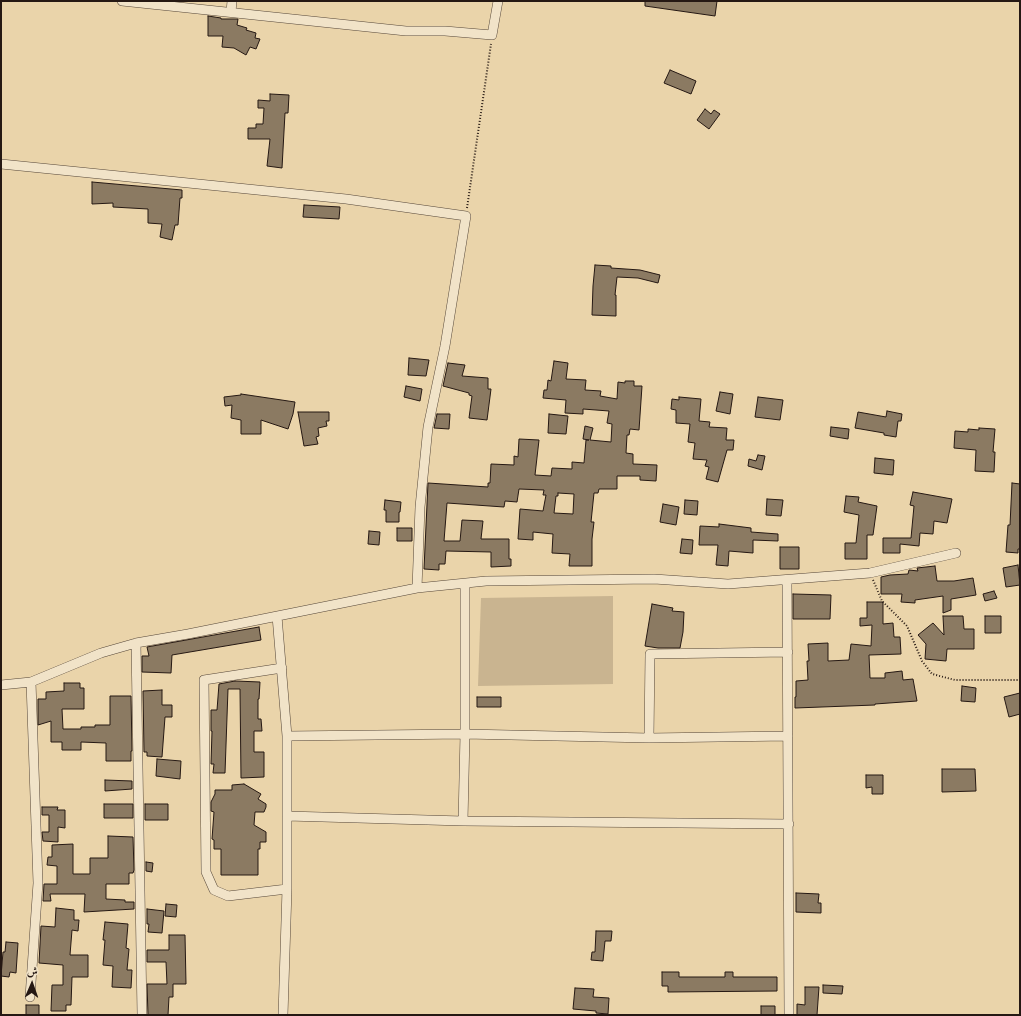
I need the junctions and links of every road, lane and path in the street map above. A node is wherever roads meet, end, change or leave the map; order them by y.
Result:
1 (122, 1) edge
2 (232, 1) edge
3 (498, 1) edge
4 (230, 12) junction
5 (492, 35) junction
6 (1, 164) edge
7 (466, 216) junction
8 (956, 553) dead end
9 (870, 573) junction
10 (787, 580) junction
11 (465, 584) junction
12 (416, 588) junction
13 (276, 616) junction
14 (136, 643) junction
15 (788, 652) junction
16 (282, 668) junction
17 (1020, 680) edge
18 (31, 682) junction
19 (1, 685) edge
20 (465, 734) junction
21 (287, 736) junction
22 (788, 736) junction
23 (649, 738) junction
24 (287, 816) junction
25 (462, 821) junction
26 (788, 824) junction
27 (287, 889) junction
28 (30, 998) dead end
29 (142, 1015) edge
30 (284, 1015) edge
31 (789, 1015) edge

1 - 4 street
2 - 4 street
3 - 5 street
4 - 5 street
5 - 7 path
6 - 7 street
7 - 12 street
8 - 9 street
9 - 10 street
9 - 17 path
10 - 11 street
10 - 15 street
11 - 12 street
11 - 20 street
12 - 13 street
13 - 14 street
13 - 16 street
14 - 18 street
14 - 29 street
15 - 22 street
15 - 23 street
16 - 21 street
16 - 27 street
18 - 19 street
18 - 28 street
20 - 21 street
20 - 23 street
20 - 25 street
21 - 24 street
22 - 23 street
22 - 26 street
24 - 25 street
24 - 27 street
25 - 26 street
26 - 31 street
27 - 30 street

